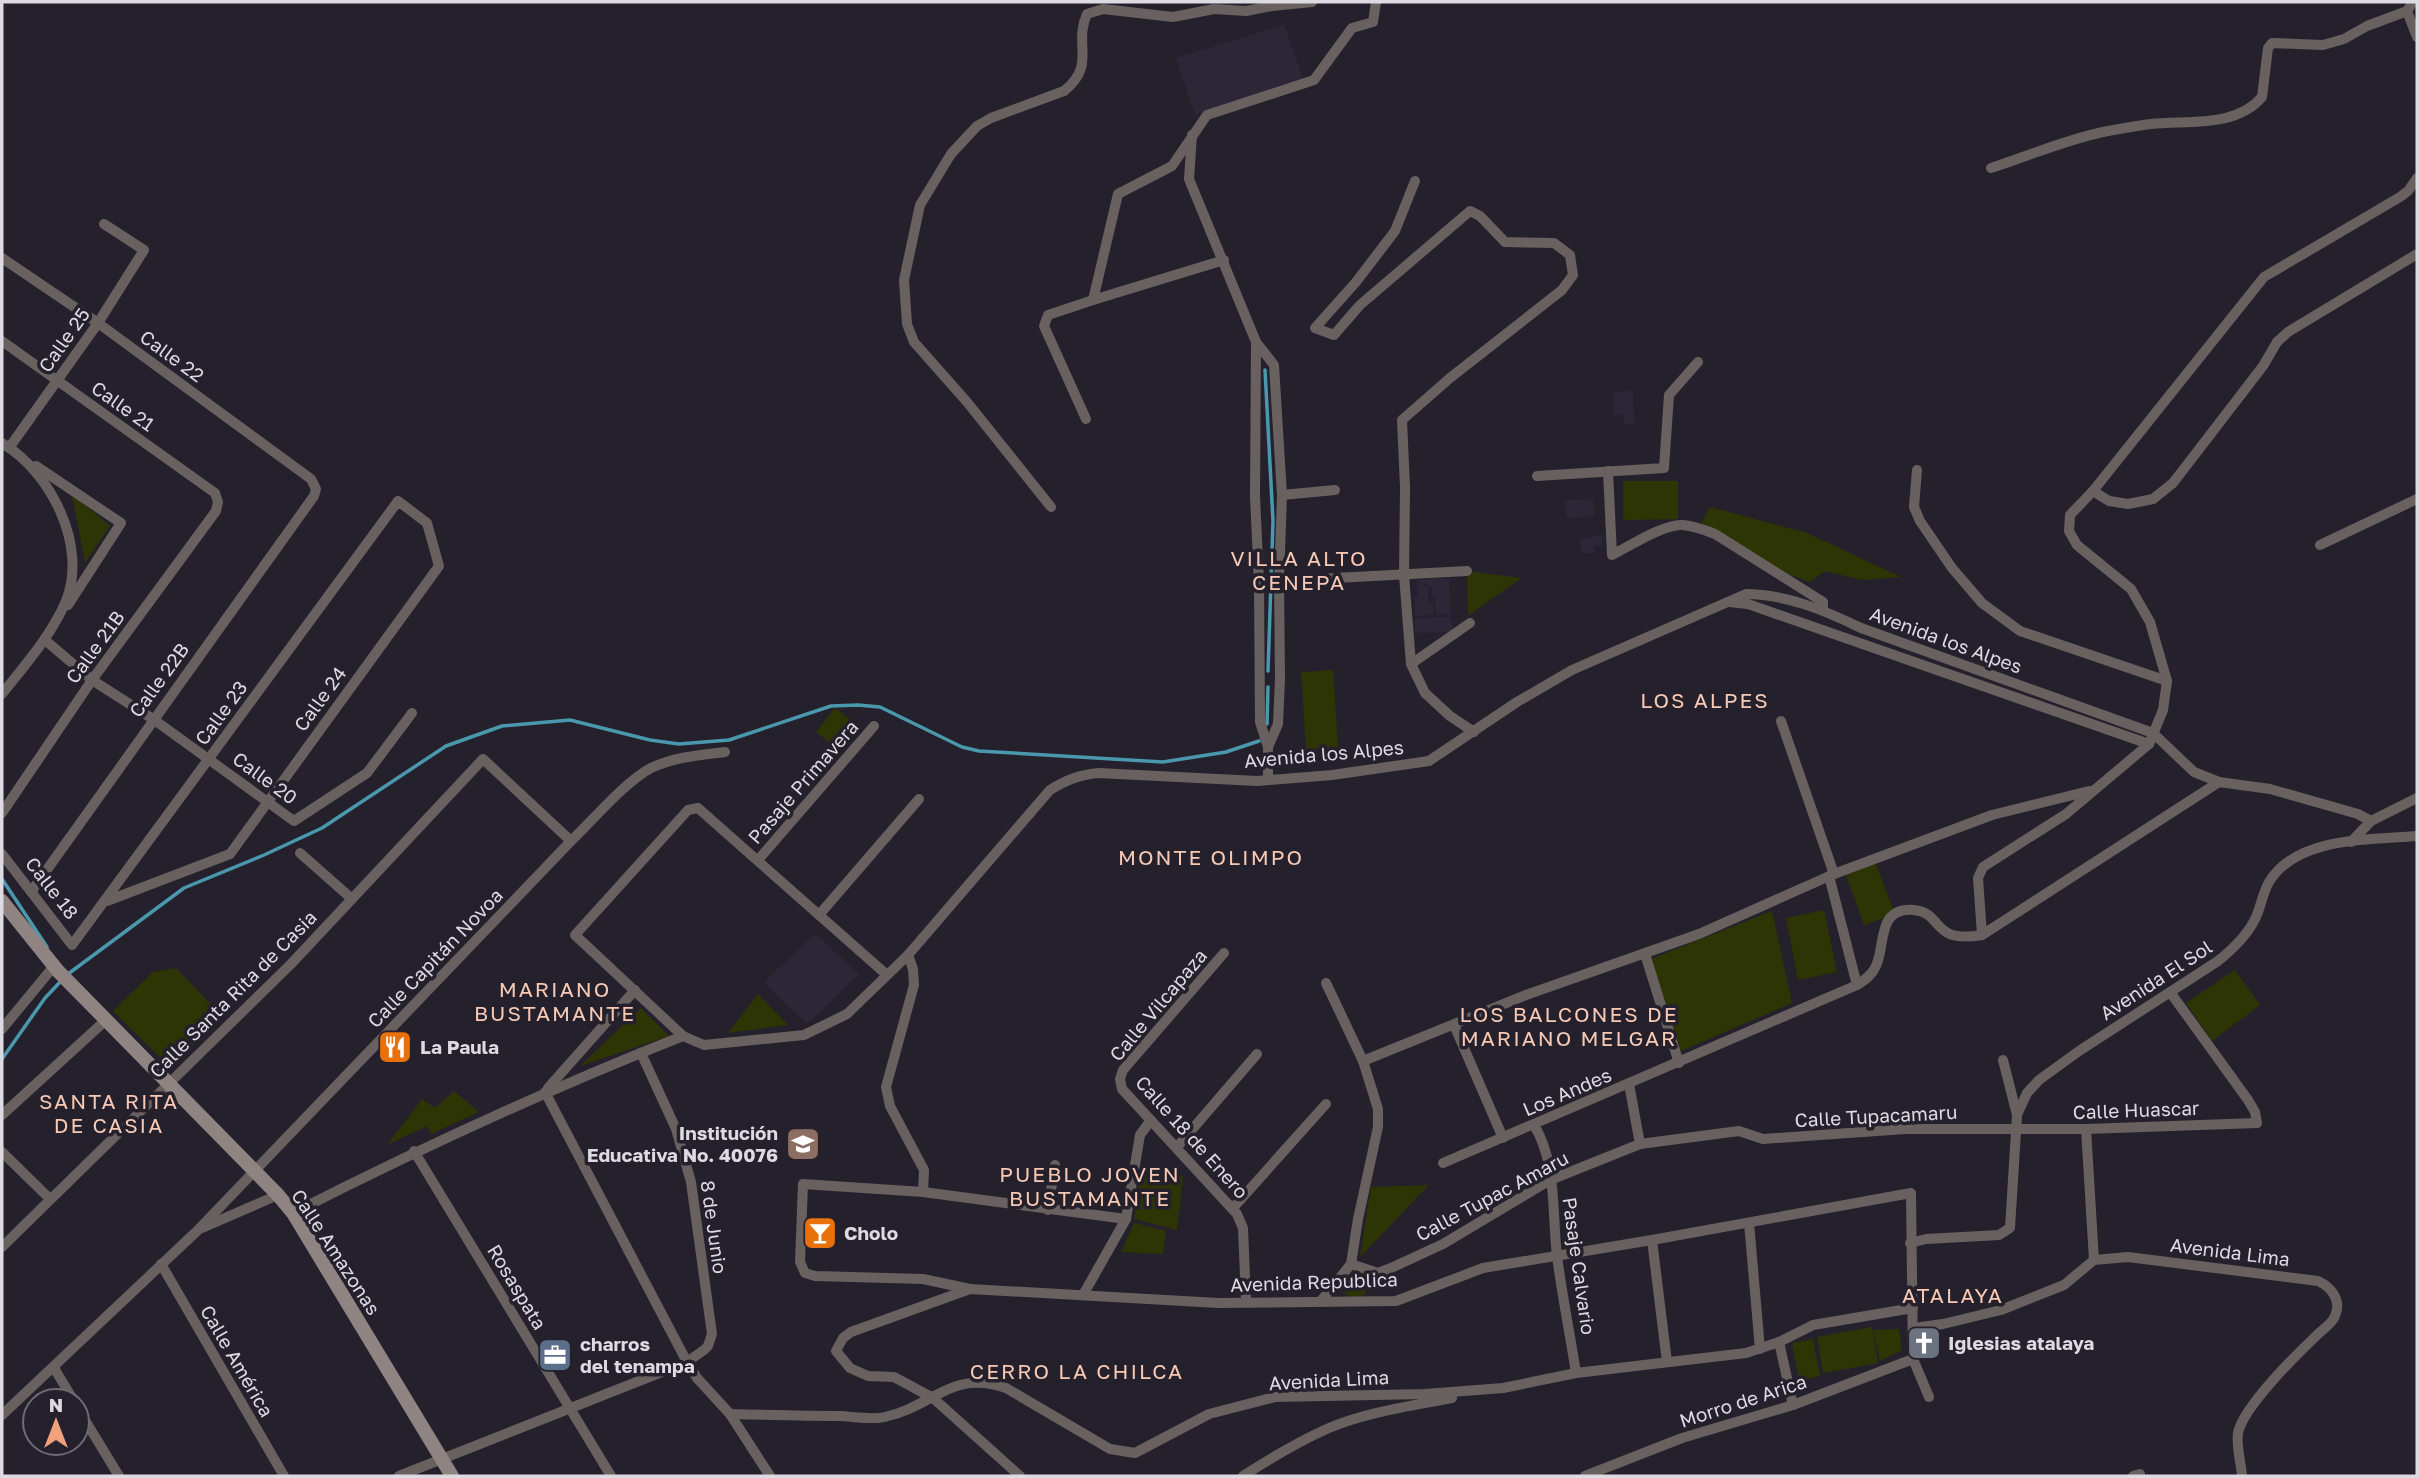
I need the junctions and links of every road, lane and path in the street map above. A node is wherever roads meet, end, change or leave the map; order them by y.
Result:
1 (1312, 2) edge
2 (1376, 2) edge
3 (2410, 6) edge
4 (2417, 37) edge
5 (1192, 135) junction
6 (1991, 169) dead end
7 (2417, 178) edge
8 (1415, 181) dead end
9 (104, 224) dead end
10 (2417, 254) edge
11 (2, 258) edge
12 (1224, 260) junction
13 (1093, 300) junction
14 (98, 323) junction
15 (2, 341) edge
16 (1256, 342) junction
17 (1698, 362) dead end
18 (57, 380) junction
19 (1086, 419) dead end
20 (6, 446) edge
21 (1917, 470) dead end
22 (1608, 471) junction
23 (1537, 476) dead end
24 (316, 489) joint
25 (1335, 490) dead end
26 (2093, 491) junction
27 (1282, 495) junction
28 (2417, 499) edge
29 (218, 502) joint
30 (1051, 507) dead end
31 (2320, 545) dead end
32 (439, 566) joint
33 (1467, 571) dead end
34 (1404, 575) junction
35 (1279, 581) junction
36 (1726, 602) junction
37 (1823, 610) junction
38 (1471, 623) dead end
39 (45, 640) junction
40 (1411, 664) junction
41 (92, 680) junction
42 (2167, 681) junction
43 (2, 694) edge
44 (412, 713) dead end
45 (153, 719) junction
46 (1781, 721) dead end
47 (874, 726) dead end
48 (1474, 732) junction
49 (2153, 733) junction
50 (1266, 744) junction
51 (2149, 744) junction
52 (725, 752) dead end
53 (209, 759) junction
54 (1268, 779) junction
55 (2219, 782) junction
56 (2092, 791) junction
57 (2417, 798) edge
58 (919, 799) dead end
59 (267, 802) junction
60 (2, 813) edge
61 (2371, 821) junction
62 (2417, 836) edge
63 (571, 841) junction
64 (2351, 842) junction
65 (300, 853) dead end
66 (2, 854) edge
67 (758, 860) junction
68 (1832, 875) junction
69 (31, 892) junction
70 (352, 900) junction
71 (2, 901) edge
72 (107, 901) junction
73 (819, 915) junction
74 (1982, 935) junction
75 (72, 945) joint
76 (1224, 953) dead end
77 (1645, 954) junction
78 (908, 955) junction
79 (56, 968) junction
80 (887, 975) junction
81 (1326, 983) dead end
82 (1857, 985) junction
83 (635, 990) junction
84 (2170, 992) junction
85 (106, 1020) junction
86 (1454, 1025) junction
87 (2, 1029) edge
88 (683, 1037) junction
89 (641, 1053) junction
90 (1257, 1054) dead end
91 (2003, 1060) dead end
92 (1363, 1061) junction
93 (1679, 1063) junction
94 (1120, 1079) joint
95 (168, 1083) junction
96 (1629, 1084) junction
97 (545, 1092) junction
98 (1326, 1104) dead end
99 (2, 1115) edge
100 (2017, 1115) junction
101 (1151, 1119) junction
102 (1534, 1125) junction
103 (2016, 1129) junction
104 (2085, 1129) junction
105 (1740, 1131) joint
106 (1503, 1138) junction
107 (1640, 1144) junction
108 (1177, 1147) junction
109 (414, 1151) junction
110 (2, 1152) edge
111 (1443, 1163) dead end
112 (1055, 1165) dead end
113 (254, 1171) junction
114 (1550, 1180) junction
115 (923, 1192) junction
116 (278, 1195) junction
117 (49, 1198) junction
118 (1233, 1208) junction
119 (1048, 1210) junction
120 (293, 1213) junction
121 (1126, 1219) junction
122 (1749, 1223) junction
123 (197, 1230) junction
124 (1652, 1240) junction
125 (1910, 1243) junction
126 (2, 1247) edge
127 (1557, 1256) junction
128 (2094, 1260) junction
129 (160, 1264) junction
130 (1351, 1264) junction
131 (970, 1289) junction
132 (1083, 1295) junction
133 (1246, 1301) junction
134 (1321, 1301) junction
135 (1913, 1308) junction
136 (1914, 1328) junction
137 (1779, 1342) junction
138 (1760, 1349) junction
139 (1913, 1359) junction
140 (687, 1362) junction
141 (1667, 1362) junction
142 (54, 1368) junction
143 (1576, 1373) junction
144 (66, 1387) edge
145 (1503, 1388) junction
146 (1929, 1397) dead end
147 (933, 1398) junction
148 (1793, 1405) junction
149 (570, 1408) junction
150 (730, 1414) junction
151 (2, 1415) edge
152 (91, 1430) edge
153 (442, 1459) junction
154 (119, 1476) edge
155 (284, 1476) edge
156 (399, 1476) edge
157 (452, 1476) edge
158 (611, 1476) edge
159 (770, 1476) edge
160 (1020, 1476) edge
161 (1243, 1476) edge
162 (1585, 1476) edge
163 (2242, 1476) edge

1 - 30 street
2 - 5 street
3 - 4 street
3 - 6 street
5 - 12 street
5 - 13 street
7 - 26 street
8 - 34 street
9 - 14 street, Calle 25
10 - 26 street
11 - 14 street, Calle 22
12 - 13 street
12 - 16 street
13 - 19 street
14 - 18 street, Calle 25
14 - 24 street, Calle 22
15 - 18 street, Calle 21
16 - 27 street
16 - 50 street
17 - 22 street
18 - 20 street, Calle 25
18 - 29 street, Calle 21
20 - 39 street
20 - 39 street
21 - 42 street
22 - 23 street
22 - 37 street
24 - 45 street, Calle 22B
25 - 27 street
26 - 42 street
27 - 35 street
28 - 31 street
29 - 41 street, Calle 21B
32 - 53 street, Calle 23
32 - 59 street, Calle 24
33 - 34 street
34 - 35 street
34 - 40 street
35 - 50 street
36 - 37 street, Avenida los Alpes
36 - 48 street, Avenida los Alpes
36 - 51 street, Avenida los Alpes
37 - 49 street, Avenida los Alpes
38 - 40 street
39 - 41 street, Calle 20
39 - 43 street
40 - 48 street
41 - 45 street, Calle 20
41 - 60 street, Calle 21B
42 - 49 street
44 - 59 street, Calle 20
45 - 53 street, Calle 20
45 - 69 street, Calle 22B
46 - 68 street
47 - 67 street, Pasaje Primavera
48 - 54 street, Avenida los Alpes
49 - 51 street
49 - 55 street
50 - 54 street
51 - 56 street
52 - 63 street, Calle Capitán Novoa
53 - 59 street, Calle 20
53 - 72 street, Calle 23
54 - 78 street, Avenida los Alpes
55 - 61 street
55 - 74 street
56 - 68 street
56 - 74 street
57 - 61 street
58 - 73 street
59 - 72 street, Calle 24
61 - 64 street
62 - 64 street, Avenida El Sol
63 - 70 street, Calle Santa Rita de Casia
63 - 113 street, Calle Capitán Novoa
64 - 84 street, Avenida El Sol
65 - 70 street
66 - 69 street, Calle 18
67 - 73 street
67 - 83 street
68 - 77 street
68 - 82 street
69 - 75 street, Calle 18
70 - 95 street, Calle Santa Rita de Casia
71 - 79 street
72 - 75 street, Calle 23
73 - 80 street
74 - 82 street
76 - 94 street, Calle Vilcapaza
77 - 86 street
77 - 93 street
78 - 80 street, Avenida los Alpes
78 - 115 street
79 - 85 street, Calle Amazonas
79 - 87 street
80 - 88 street, Avenida los Alpes
81 - 92 street
82 - 93 street, Los Andes
83 - 88 street
83 - 97 street
84 - 100 street, Avenida El Sol
84 - 104 street, Calle Huascar
85 - 95 street, Calle Amazonas
85 - 99 street
86 - 92 street
86 - 106 street
88 - 89 street
89 - 97 street
89 - 140 street, 8 de Junio
90 - 108 street
91 - 100 street
92 - 130 street
93 - 96 street, Los Andes
94 - 101 street, Calle 18 de Enero
95 - 113 street, Calle Amazonas
95 - 117 street, Calle Santa Rita de Casia
96 - 102 street, Los Andes
96 - 107 street
97 - 109 street
97 - 140 street
98 - 118 street
100 - 103 street
101 - 108 street, Calle 18 de Enero
101 - 121 street
102 - 106 street, Los Andes
102 - 114 street, Pasaje Calvario
103 - 104 street, Calle Huascar
103 - 105 street, Calle Tupacamaru
103 - 125 street
104 - 128 street
105 - 107 street, Calle Tupac Amaru
106 - 111 street, Los Andes
107 - 114 street, Calle Tupac Amaru
108 - 118 street, Calle 18 de Enero
109 - 120 street
109 - 149 street, Rosaspata
110 - 117 street
112 - 119 street
113 - 116 street, Calle Amazonas
113 - 123 street, Calle Capitán Novoa
114 - 127 street, Pasaje Calvario
114 - 130 street, Calle Tupac Amaru
115 - 119 street
115 - 131 street
116 - 120 street, Calle Amazonas
116 - 123 street, Calle Capitán Novoa
117 - 126 street, Calle Santa Rita de Casia
118 - 133 street, Calle 18 de Enero
119 - 121 street
120 - 153 street, Calle Amazonas
121 - 132 street
122 - 124 street, Avenida Republica
122 - 125 street, Avenida Republica
122 - 138 street
123 - 129 street, Calle Capitán Novoa
124 - 127 street, Avenida Republica
124 - 141 street
125 - 135 street
127 - 134 street, Avenida Republica
127 - 143 street, Pasaje Calvario
128 - 136 street
128 - 163 street, Avenida Lima
129 - 142 street, Calle Capitán Novoa
129 - 155 street, Calle América
130 - 134 street
131 - 132 street, Avenida Republica
131 - 147 street, Avenida Republica
132 - 133 street, Avenida Republica
133 - 134 street, Avenida Republica
135 - 136 street
135 - 137 street, Avenida Lima
136 - 139 street
137 - 138 street, Avenida Lima
137 - 148 street
138 - 141 street, Avenida Lima
139 - 146 street
139 - 148 street, Morro de Arica
140 - 149 street
140 - 150 street
141 - 143 street, Avenida Lima
142 - 144 street
142 - 151 street, Calle Capitán Novoa
143 - 145 street, Avenida Lima
145 - 147 street, Avenida Lima
145 - 161 street
147 - 150 street, Avenida Lima
147 - 160 street
148 - 162 street, Morro de Arica
149 - 153 street
149 - 158 street, Rosaspata
150 - 159 street
152 - 154 street
153 - 156 street
153 - 157 street, Calle Amazonas

